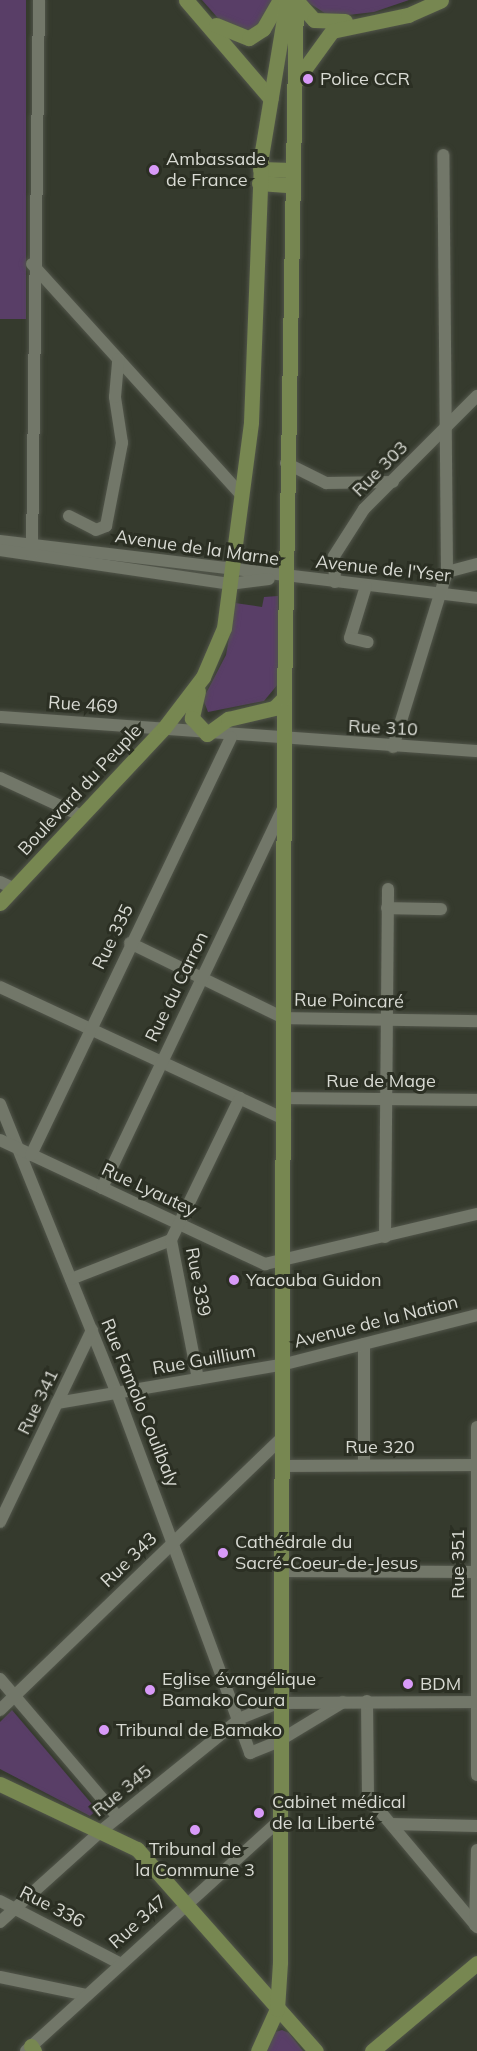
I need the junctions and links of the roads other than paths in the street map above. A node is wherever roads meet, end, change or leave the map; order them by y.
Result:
1 (39, 0) edge
2 (186, 0) edge
3 (193, 0) edge
4 (280, 0) edge
5 (287, 0) edge
6 (296, 0) edge
7 (422, 0) edge
8 (441, 0) edge
9 (295, 82) junction
10 (271, 99) junction
11 (443, 155) dead end
12 (260, 176) junction
13 (290, 177) junction
14 (32, 264) junction
15 (118, 359) junction
16 (477, 396) edge
17 (444, 431) junction
18 (286, 463) junction
19 (393, 482) junction
20 (242, 496) junction
21 (69, 516) dead end
22 (0, 541) edge
23 (0, 550) edge
24 (33, 550) junction
25 (477, 564) edge
26 (447, 572) junction
27 (231, 577) junction
28 (286, 577) junction
29 (335, 582) junction
30 (366, 586) junction
31 (442, 594) junction
32 (477, 598) edge
33 (368, 642) dead end
34 (203, 677) junction
35 (284, 698) junction
36 (0, 717) edge
37 (164, 728) junction
38 (207, 734) junction
39 (231, 737) junction
40 (286, 740) junction
41 (393, 747) junction
42 (477, 751) edge
43 (0, 778) edge
44 (286, 802) junction
45 (82, 816) junction
46 (0, 882) edge
47 (15, 889) junction
48 (388, 889) dead end
49 (0, 903) edge
50 (387, 908) junction
51 (441, 909) dead end
52 (129, 943) junction
53 (202, 978) junction
54 (0, 987) edge
55 (284, 1018) junction
56 (384, 1020) junction
57 (477, 1021) edge
58 (90, 1029) junction
59 (162, 1062) junction
60 (240, 1098) junction
61 (285, 1098) junction
62 (383, 1099) junction
63 (477, 1100) edge
64 (0, 1104) edge
65 (285, 1119) junction
66 (0, 1140) edge
67 (19, 1149) junction
68 (31, 1155) junction
69 (102, 1188) junction
70 (477, 1214) edge
71 (179, 1225) junction
72 (385, 1237) junction
73 (171, 1240) junction
74 (284, 1261) junction
75 (71, 1279) junction
76 (477, 1315) edge
77 (92, 1330) junction
78 (364, 1344) junction
79 (285, 1364) junction
80 (198, 1379) junction
81 (117, 1393) junction
82 (57, 1402) junction
83 (477, 1427) edge
84 (283, 1437) junction
85 (364, 1465) junction
86 (477, 1465) edge
87 (284, 1466) junction
88 (0, 1522) edge
89 (175, 1541) junction
90 (281, 1571) junction
91 (475, 1572) junction
92 (0, 1679) edge
93 (13, 1696) junction
94 (367, 1701) junction
95 (343, 1702) junction
96 (477, 1702) edge
97 (278, 1703) junction
98 (0, 1710) edge
99 (241, 1718) junction
100 (277, 1743) junction
101 (477, 1775) edge
102 (0, 1784) edge
103 (118, 1817) junction
104 (277, 1823) junction
105 (391, 1824) junction
106 (477, 1826) edge
107 (101, 1831) junction
108 (477, 1850) edge
109 (184, 1897) junction
110 (0, 1901) edge
111 (17, 1908) junction
112 (0, 1922) edge
113 (476, 1926) edge
114 (119, 1963) junction
115 (477, 1963) edge
116 (0, 1977) edge
117 (87, 1995) junction
118 (277, 2008) junction
119 (31, 2049) edge
120 (258, 2051) edge
121 (316, 2051) edge
122 (372, 2051) edge

1 - 14 street
2 - 10 main road
3 - 4 main road
5 - 10 main road
6 - 7 main road
6 - 9 main road
8 - 9 main road
9 - 13 main road
10 - 12 main road
11 - 17 street
12 - 13 main road
12 - 20 main road
13 - 18 main road
14 - 15 street
14 - 24 street
15 - 20 street
15 - 21 street
16 - 17 street, Rue 303
17 - 19 street, Rue 303
17 - 26 street
18 - 19 street
18 - 28 main road
19 - 29 street, Rue 303
20 - 27 main road
22 - 24 street, Avenue de la Marne
23 - 24 street, Avenue de la Marne
24 - 27 street, Avenue de la Marne
25 - 26 street
26 - 31 street
27 - 28 street, Avenue de la Marne
27 - 34 main road
28 - 29 street, Avenue de l'Yser
28 - 35 main road
29 - 30 street, Avenue de l'Yser
30 - 31 street, Avenue de l'Yser
30 - 33 street
31 - 32 street, Avenue de l'Yser
31 - 41 street
34 - 37 main road, Boulevard du Peuple
34 - 38 main road
35 - 38 main road
35 - 40 main road
36 - 37 street, Rue 469
37 - 38 street, Rue 469
37 - 45 main road, Boulevard du Peuple
38 - 39 street, Rue 469
39 - 40 street, Rue 310
39 - 52 street, Rue 335
40 - 41 street, Rue 310
40 - 44 main road
41 - 42 street, Rue 310
43 - 45 street
44 - 53 street, Rue du Carron
44 - 55 main road
45 - 47 main road, Boulevard du Peuple
46 - 47 street
47 - 49 main road, Boulevard du Peuple
48 - 50 street
50 - 51 street
50 - 56 street
52 - 53 street, Rue Poincaré
52 - 58 street, Rue 335
53 - 55 street, Rue Poincaré
53 - 59 street, Rue du Carron
54 - 58 street
55 - 56 street, Rue Poincaré
55 - 61 main road
56 - 57 street, Rue Poincaré
56 - 62 street
58 - 59 street
58 - 68 street, Rue 335
59 - 60 street
59 - 69 street, Rue du Carron
60 - 65 street
60 - 71 street, Rue 339
61 - 62 street, Rue de Mage
61 - 65 main road
62 - 63 street, Rue de Mage
62 - 72 street
64 - 67 street, Rue Famolo Coulibaly
65 - 74 main road
66 - 67 street, Rue Lyautey
67 - 68 street, Rue Lyautey
67 - 75 street, Rue Famolo Coulibaly
68 - 69 street, Rue Lyautey
69 - 71 street, Rue Lyautey
70 - 72 street, Rue Lyautey
71 - 73 street, Rue 339
71 - 74 street, Rue Lyautey
72 - 74 street, Rue Lyautey
73 - 75 street
73 - 80 street, Rue 339
74 - 79 main road
75 - 77 street, Rue Famolo Coulibaly
76 - 78 street, Avenue de la Nation
77 - 81 street, Rue Famolo Coulibaly
77 - 82 street, Rue 341
78 - 79 street, Avenue de la Nation
78 - 85 street
79 - 80 street, Rue Guillium
79 - 84 main road
80 - 81 street, Rue Guillium
81 - 82 street, Rue Guillium
81 - 89 street, Rue Famolo Coulibaly
82 - 88 street, Rue 341
83 - 86 street, Rue 351
84 - 87 main road
84 - 89 street, Rue 343
85 - 86 street, Rue 320
85 - 87 street, Rue 320
86 - 91 street, Rue 351
87 - 90 main road
89 - 93 street, Rue 343
89 - 99 street, Rue Famolo Coulibaly
90 - 91 street
90 - 97 main road
91 - 96 street, Rue 351
92 - 93 street
93 - 98 street, Rue 343
93 - 103 street
94 - 95 street
94 - 96 street
94 - 105 street
95 - 97 street
95 - 100 street
96 - 101 street, Rue 351
97 - 99 street, Rue 345
97 - 100 main road
99 - 100 street, Rue Famolo Coulibaly
99 - 103 street, Rue 345
100 - 104 main road
102 - 107 main road
103 - 107 street, Rue 345
104 - 109 street, Rue 347
104 - 118 main road
105 - 106 street
105 - 113 street
107 - 109 main road
107 - 111 street, Rue 345
108 - 113 street
109 - 114 street, Rue 347
109 - 118 main road
110 - 111 street, Rue 336
111 - 112 street, Rue 345
111 - 114 street, Rue 336
114 - 117 street, Rue 347
115 - 122 main road
116 - 117 street
117 - 119 street, Rue 347
118 - 120 main road
118 - 121 main road

